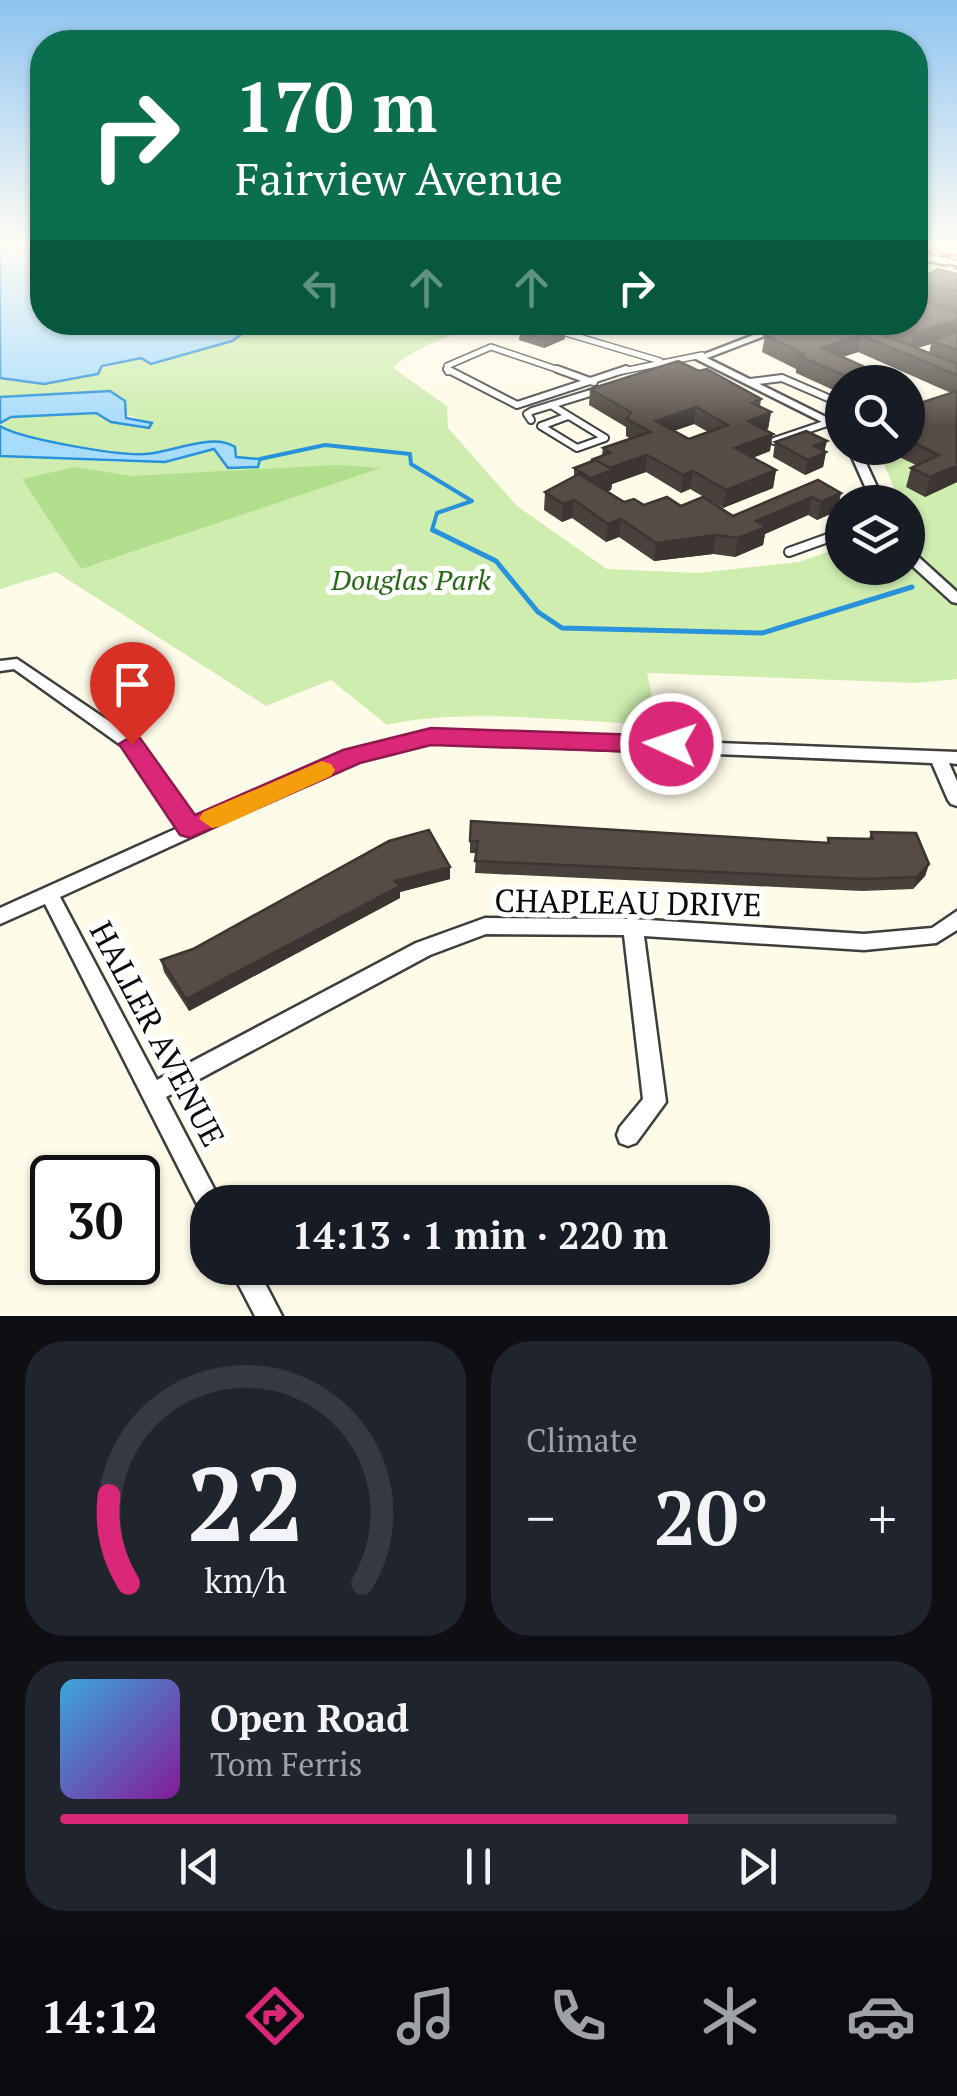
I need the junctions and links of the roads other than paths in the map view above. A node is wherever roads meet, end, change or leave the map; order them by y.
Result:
1 (573, 335) edge
2 (761, 335) edge
3 (700, 357) junction
4 (660, 362) junction
5 (641, 378) edge
6 (594, 382) junction
7 (750, 382) junction
8 (605, 389) edge
9 (825, 397) edge
10 (550, 406) junction
11 (568, 416) junction
12 (825, 419) edge
13 (531, 420) dead end
14 (825, 428) edge
15 (774, 441) edge
16 (825, 539) edge
17 (789, 552) dead end
18 (925, 570) edge
19 (957, 599) edge
20 (0, 666) edge
21 (948, 758) edge
22 (957, 800) edge
23 (190, 828) junction
24 (49, 894) junction
25 (0, 916) edge
26 (957, 918) edge
27 (633, 928) junction
28 (152, 1094) junction
29 (628, 1135) dead end
30 (200, 1185) edge
31 (252, 1285) edge
32 (269, 1316) edge

1 - 4 lane
2 - 3 street
3 - 4 lane
3 - 5 lane
3 - 7 street
4 - 6 lane
6 - 6 lane
7 - 9 lane
7 - 12 street
8 - 10 lane
10 - 11 lane
10 - 13 lane
11 - 11 lane
14 - 15 lane
16 - 17 lane
18 - 19 street
20 - 23 street
21 - 22 street
21 - 23 street
23 - 24 street
24 - 25 street
24 - 28 street, HALLER AVENUE
26 - 27 street, CHAPLEAU DRIVE
27 - 28 street, CHAPLEAU DRIVE
27 - 29 street
28 - 30 street, HALLER AVENUE
31 - 32 street

